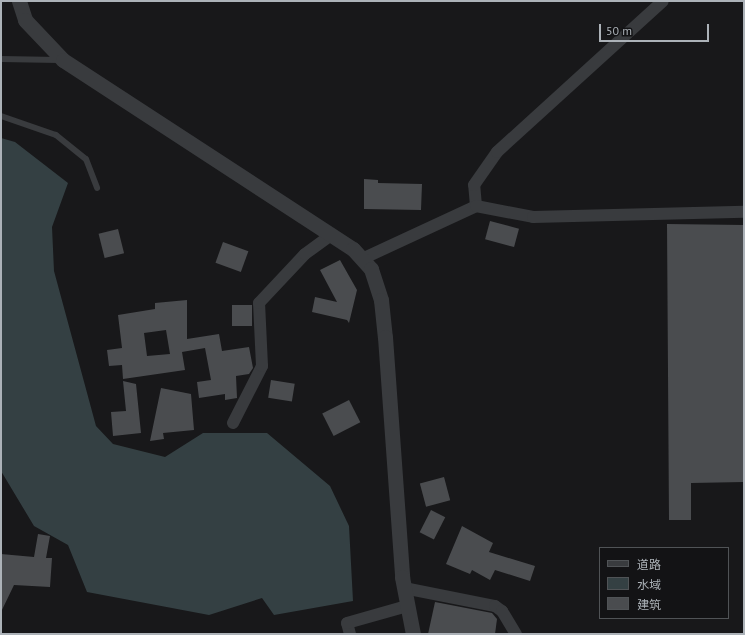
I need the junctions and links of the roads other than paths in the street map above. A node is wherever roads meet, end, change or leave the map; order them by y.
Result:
1 (19, 1) edge
2 (663, 1) edge
3 (1, 59) edge
4 (63, 60) junction
5 (1, 116) edge
6 (97, 188) dead end
7 (476, 206) junction
8 (744, 212) edge
9 (331, 235) junction
10 (362, 259) junction
11 (234, 423) dead end
12 (404, 588) junction
13 (407, 606) junction
14 (350, 634) edge
15 (413, 634) edge
16 (516, 634) edge

1 - 4 street
2 - 7 street
3 - 4 lane
4 - 9 street
5 - 6 lane
7 - 8 street
7 - 10 street
9 - 10 street
9 - 11 street
10 - 12 street
12 - 13 street
12 - 16 street
13 - 14 street
13 - 15 street

